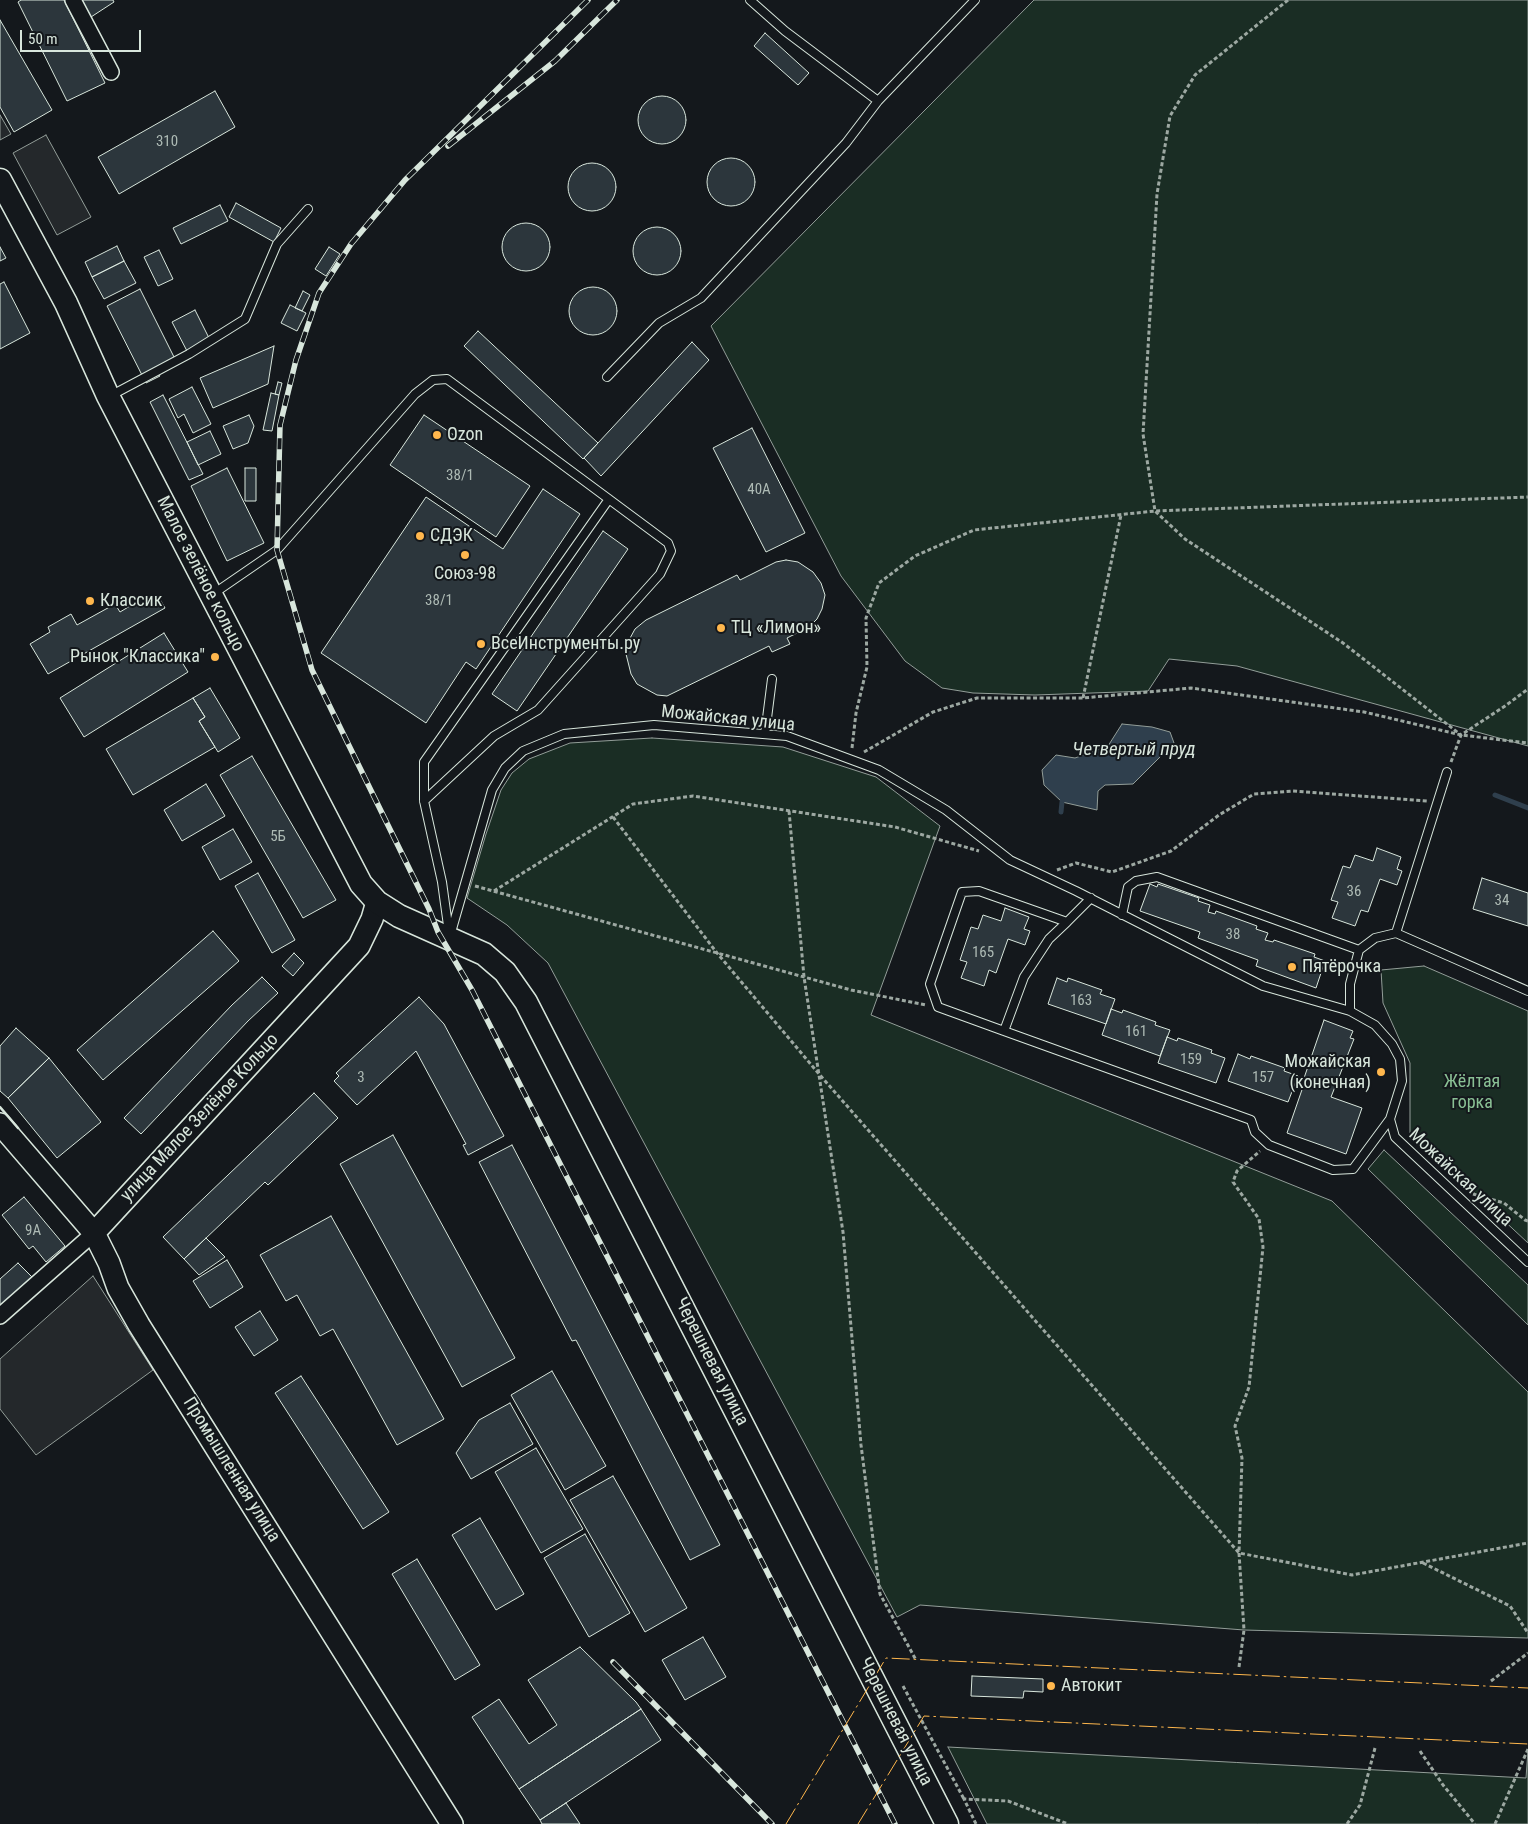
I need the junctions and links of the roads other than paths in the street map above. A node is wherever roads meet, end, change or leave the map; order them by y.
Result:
1 (73, 0) edge
2 (750, 0) edge
3 (975, 0) edge
4 (111, 72) dead end
5 (878, 101) junction
6 (0, 180) edge
7 (308, 209) dead end
8 (607, 377) dead end
9 (108, 396) junction
10 (610, 499) junction
11 (211, 596) junction
12 (772, 679) dead end
13 (765, 734) junction
14 (1447, 772) road end
15 (424, 801) junction
16 (1091, 898) junction
17 (377, 902) junction
18 (1122, 915) junction
19 (1067, 922) junction
20 (1396, 933) junction
21 (444, 935) junction
22 (1359, 950) junction
23 (1528, 991) edge
24 (1350, 1011) junction
25 (1004, 1031) junction
26 (1390, 1119) junction
27 (0, 1124) edge
28 (94, 1233) junction
29 (1528, 1262) edge
30 (0, 1316) edge
31 (452, 1824) edge
32 (947, 1824) edge

1 - 4 street
2 - 5 lane
3 - 5 lane
5 - 8 lane
6 - 9 main road, Малое зелёное кольцо
7 - 9 lane
9 - 11 main road, Малое зелёное кольцо
10 - 11 lane
10 - 15 lane
10 - 15 lane
11 - 17 main road, Малое зелёное кольцо
12 - 13 lane
13 - 16 lane, Можайская улица
13 - 21 lane, Можайская улица
14 - 20 lane
15 - 21 lane
16 - 18 lane, Можайская улица
16 - 19 lane
17 - 21 main road, Малое зелёное кольцо
17 - 28 street, улица Малое Зелёное Кольцо
18 - 22 lane
18 - 24 lane, Можайская улица
19 - 25 lane
19 - 25 lane
20 - 22 lane
20 - 23 lane
21 - 32 main road, Черешневая улица
22 - 24 lane
24 - 26 lane, Можайская улица
25 - 26 lane
26 - 29 lane, Можайская улица
27 - 28 street, Промышленная улица
28 - 30 street, улица Малое Зелёное Кольцо
28 - 31 street, Промышленная улица

